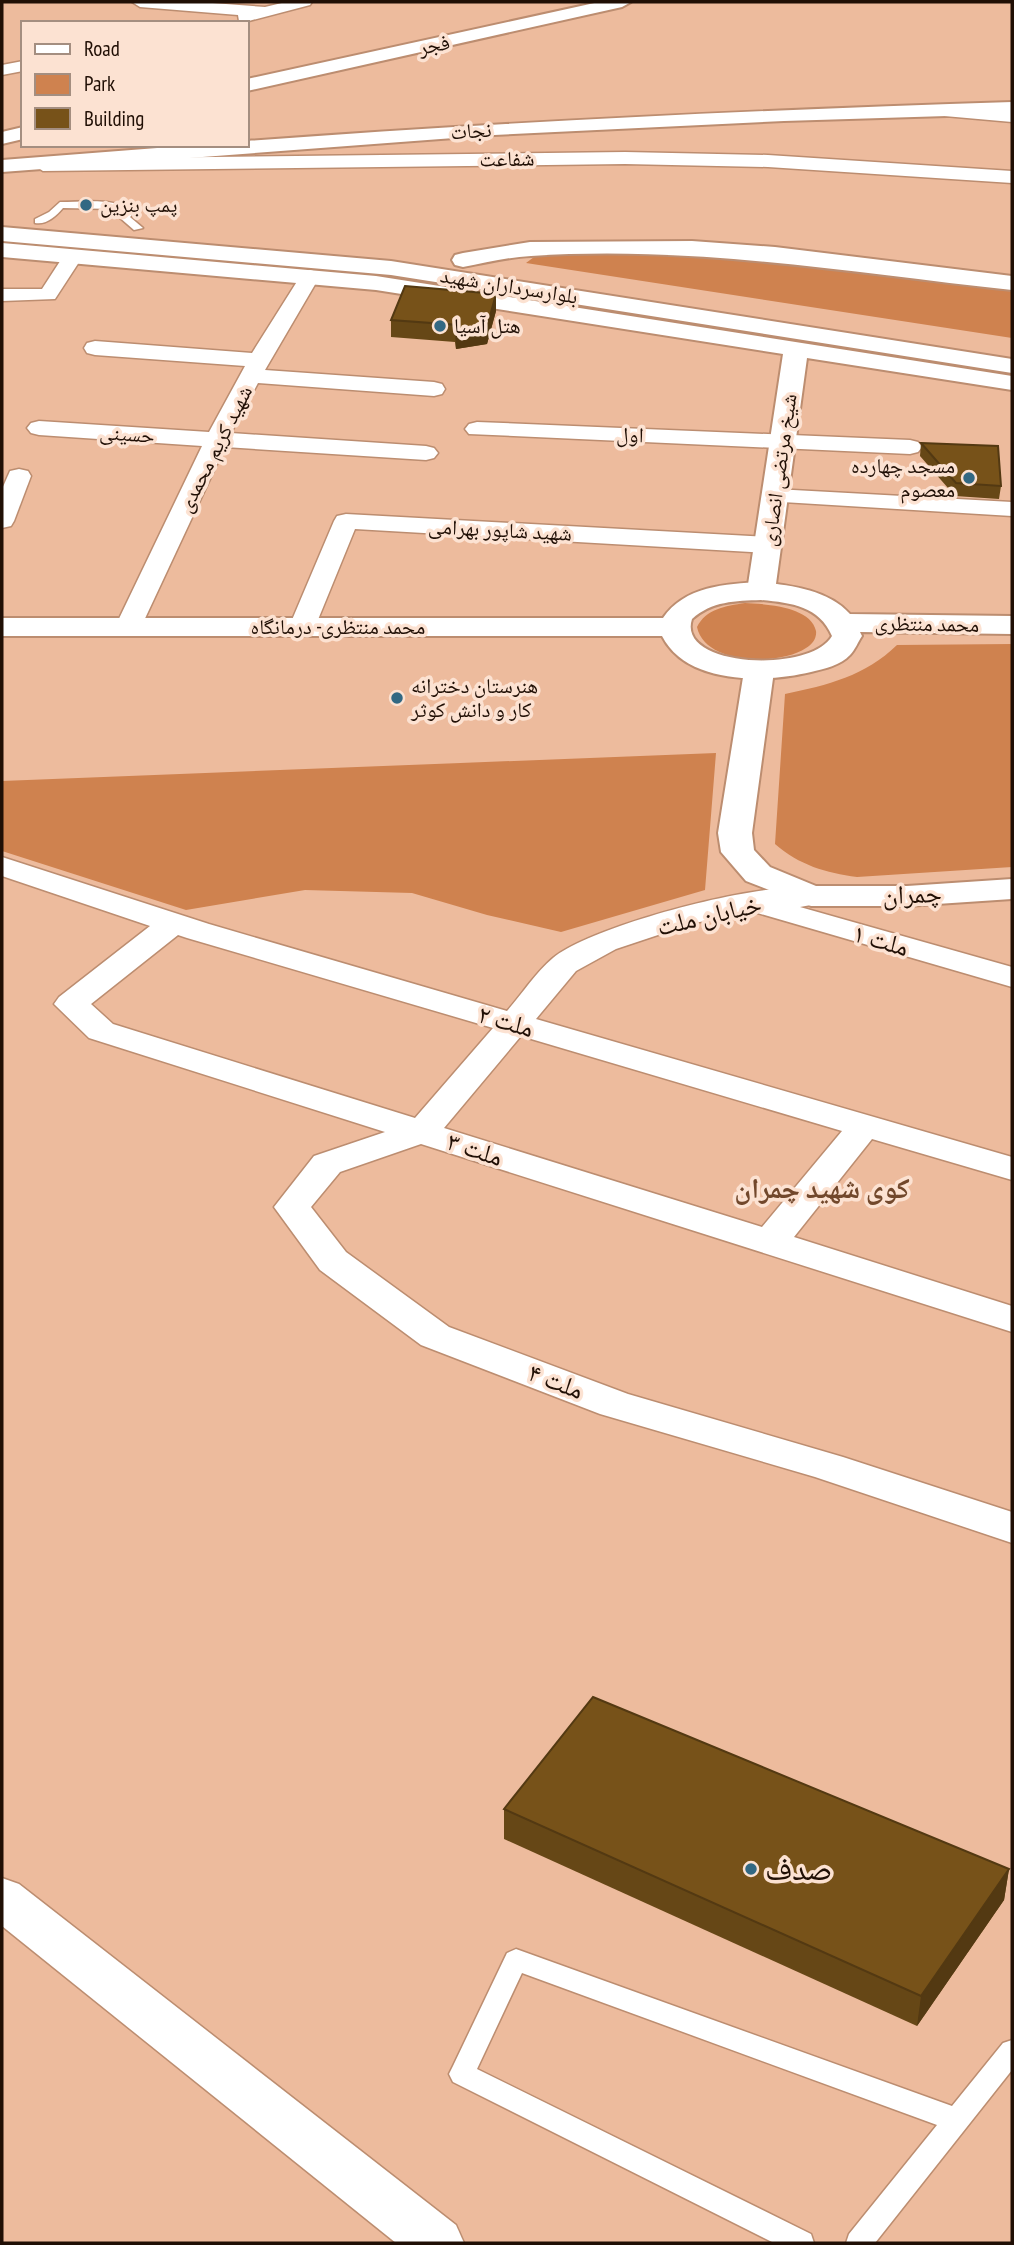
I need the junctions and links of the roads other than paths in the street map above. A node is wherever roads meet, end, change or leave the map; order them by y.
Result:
1 (140, 2) edge
2 (304, 2) edge
3 (622, 2) edge
4 (266, 12) junction
5 (229, 21) edge
6 (21, 66) edge
7 (2, 70) edge
8 (248, 85) edge
9 (1012, 108) edge
10 (926, 111) junction
11 (1012, 117) edge
12 (21, 133) edge
13 (2, 138) edge
14 (10, 166) edge
15 (1012, 177) edge
16 (2, 218) edge
17 (2, 234) edge
18 (2, 250) edge
19 (73, 256) junction
20 (463, 260) junction
21 (374, 266) junction
22 (310, 276) junction
23 (1012, 283) edge
24 (410, 288) junction
25 (2, 295) edge
26 (612, 302) junction
27 (523, 306) junction
28 (1012, 346) edge
29 (95, 348) dead end
30 (796, 349) junction
31 (1012, 366) edge
32 (256, 368) junction
33 (1012, 383) edge
34 (434, 389) dead end
35 (38, 428) dead end
36 (477, 429) dead end
37 (216, 440) junction
38 (783, 441) junction
39 (910, 447) dead end
40 (426, 453) dead end
41 (19, 476) dead end
42 (926, 477) dead end
43 (775, 496) junction
44 (925, 505) junction
45 (1012, 509) edge
46 (2, 521) edge
47 (768, 545) junction
48 (761, 591) junction
49 (843, 623) junction
50 (1012, 625) edge
51 (2, 626) edge
52 (302, 626) junction
53 (128, 627) junction
54 (675, 627) junction
55 (759, 671) junction
56 (2, 866) edge
57 (1012, 889) edge
58 (811, 896) junction
59 (750, 903) junction
60 (173, 923) junction
61 (1012, 977) edge
62 (515, 1024) junction
63 (864, 1126) junction
64 (422, 1132) junction
65 (1012, 1169) edge
66 (770, 1242) junction
67 (1012, 1319) edge
68 (1012, 1528) edge
69 (2, 1898) edge
70 (1012, 2051) edge
71 (957, 2120) junction
72 (437, 2243) edge
73 (801, 2243) edge
74 (859, 2243) edge

1 - 4 street
2 - 4 street
3 - 8 street, فجر
4 - 5 street
6 - 7 street
9 - 10 street, نجات
10 - 11 street, نجات
10 - 14 street, نجات
12 - 13 street
14 - 15 street, شفاعت
16 - 20 street, بلوارسرداران شهید
17 - 21 street, بلوارسرداران شهید
18 - 19 street
19 - 22 street
19 - 25 street
20 - 23 street
20 - 28 street, بلوارسرداران شهید
21 - 24 street
21 - 26 street, بلوارسرداران شهید
22 - 24 street
22 - 32 street, شهید کریم محمدی
24 - 27 street
26 - 27 street
26 - 31 street, بلوارسرداران شهید
27 - 30 street
29 - 32 street
30 - 33 street
30 - 38 street, شیخ مرتضی انصاری
32 - 34 street
32 - 37 street, شهید کریم محمدی
35 - 37 street, حسینی
36 - 38 street, اول
37 - 40 street, حسینی
37 - 53 street, شهید کریم محمدی
38 - 39 street, اول
38 - 43 street, شیخ مرتضی انصاری
41 - 46 street
42 - 44 street
43 - 44 street
43 - 47 street, شیخ مرتضی انصاری
44 - 45 street
47 - 48 street, شیخ مرتضی انصاری
47 - 52 street, شهید شاپور بهرامی
48 - 49 street, محمد منتظری
48 - 54 street, محمد منتظری
49 - 50 street, محمد منتظری
49 - 55 street, محمد منتظری
51 - 53 street, محمد منتظری- درمانگاه
52 - 53 street, محمد منتظری- درمانگاه
52 - 54 street, محمد منتظری- درمانگاه
54 - 55 street, محمد منتظری
55 - 58 street, خیابان ملت
56 - 60 street, ملت ۲
57 - 58 street, چمران
58 - 59 street, خیابان ملت
59 - 61 street, ملت ۱
59 - 62 street, خیابان ملت
60 - 62 street, ملت ۲
60 - 64 street, ملت ۳
62 - 63 street, ملت ۲
62 - 64 street, خیابان ملت
63 - 65 street, ملت ۲
63 - 66 street
64 - 66 street, ملت ۳
64 - 68 street, ملت ۴
66 - 67 street, ملت ۳
69 - 72 street
70 - 71 lane
71 - 73 lane
71 - 74 lane

